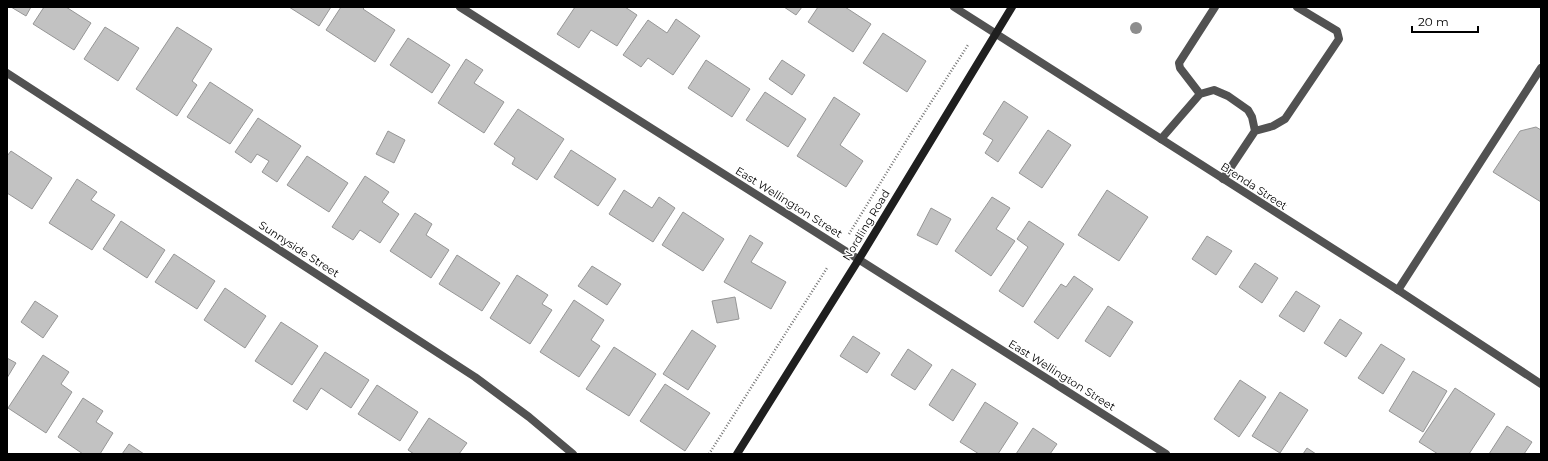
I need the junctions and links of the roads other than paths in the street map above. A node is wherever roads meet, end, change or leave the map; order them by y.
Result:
1 (460, 7) edge
2 (954, 7) edge
3 (1012, 7) edge
4 (1215, 7) edge
5 (1297, 7) edge
6 (996, 34) junction
7 (1541, 68) edge
8 (7, 73) edge
9 (1200, 94) junction
10 (1255, 131) junction
11 (1161, 139) junction
12 (1223, 179) junction
13 (859, 259) junction
14 (1398, 290) junction
15 (1541, 384) edge
16 (573, 454) edge
17 (737, 454) edge
18 (1166, 454) edge

1 - 13 street, East Wellington Street
2 - 6 street, Brenda Street
3 - 6 street, Nordling Road
4 - 9 street
5 - 10 street
6 - 11 street, Brenda Street
6 - 13 street, Nordling Road
7 - 14 street
8 - 16 street, Sunnyside Street
9 - 10 street
9 - 11 street
10 - 12 street
11 - 12 street, Brenda Street
12 - 14 street, Brenda Street
13 - 17 street, Nordling Road
13 - 18 street, East Wellington Street
14 - 15 street, Brenda Street

